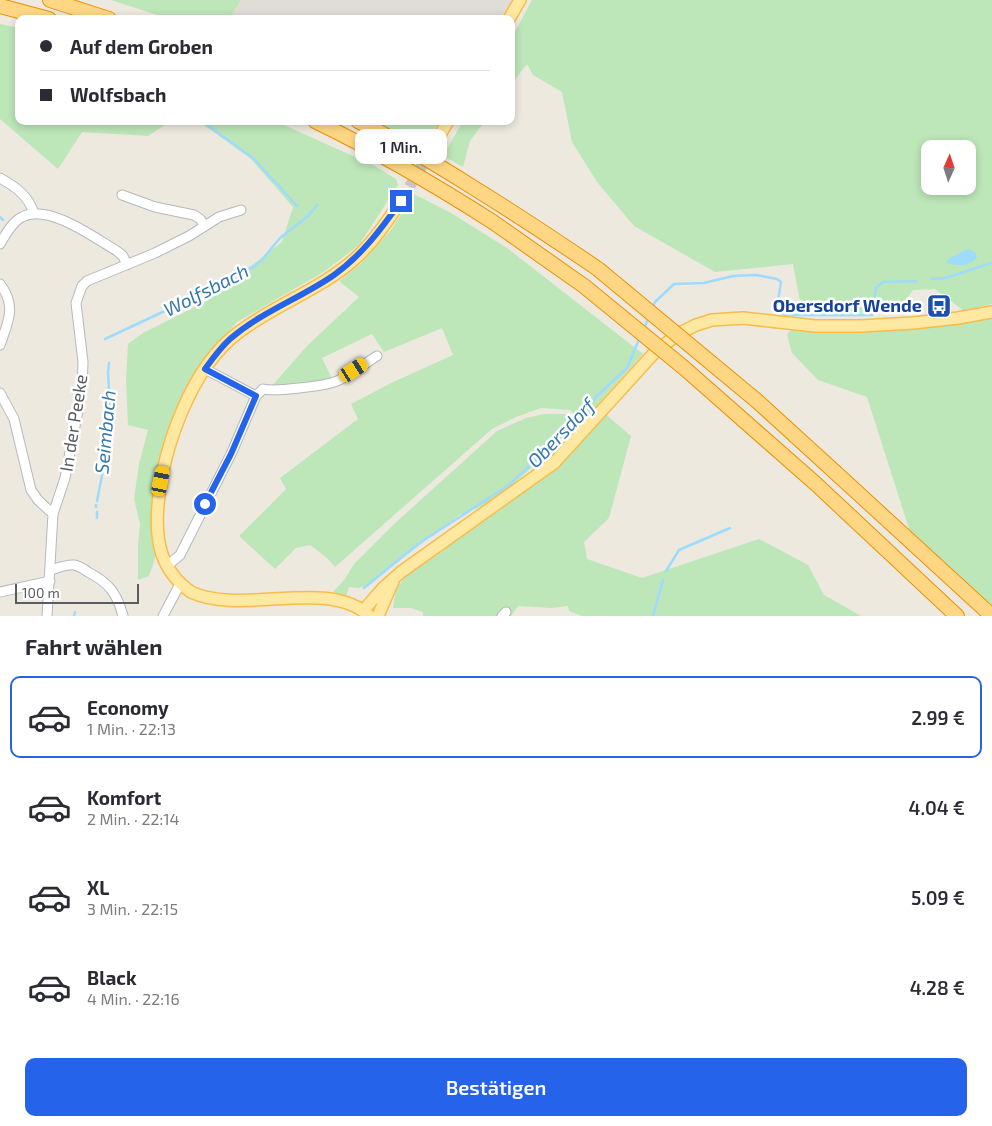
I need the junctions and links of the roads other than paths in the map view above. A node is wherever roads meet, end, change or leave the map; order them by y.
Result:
1 (50, 0) edge
2 (520, 0) edge
3 (0, 6) edge
4 (0, 10) edge
5 (31, 15) edge
6 (35, 15) edge
7 (97, 15) edge
8 (511, 15) edge
9 (323, 125) edge
10 (366, 125) edge
11 (446, 125) edge
12 (437, 140) tunnel mouth
13 (0, 178) edge
14 (122, 195) dead end
15 (401, 201) tunnel mouth
16 (241, 210) dead end
17 (34, 214) junction
18 (205, 226) junction
19 (0, 244) edge
20 (126, 265) junction
21 (0, 284) edge
22 (992, 312) edge
23 (0, 344) edge
24 (377, 356) dead end
25 (205, 369) junction
26 (256, 396) junction
27 (1, 397) edge
28 (53, 514) junction
29 (167, 566) junction
30 (51, 570) junction
31 (395, 578) junction
32 (50, 581) junction
33 (180, 584) junction
34 (0, 592) edge
35 (366, 613) edge
36 (47, 616) edge
37 (123, 616) edge
38 (163, 616) edge
39 (378, 616) edge
40 (957, 616) edge
41 (992, 616) edge

1 - 7 highway
2 - 8 main road
3 - 6 highway
4 - 5 highway
9 - 40 highway, bridge
10 - 41 highway, bridge
11 - 12 main road
13 - 17 street
14 - 18 street
15 - 25 main road
16 - 18 street, In der Peeke
17 - 19 street
17 - 20 street
18 - 20 street, In der Peeke
20 - 28 street, In der Peeke
21 - 23 street
22 - 31 main road
24 - 26 street
25 - 26 street
25 - 29 main road
26 - 29 street
27 - 28 street
28 - 30 street, In der Peeke
29 - 33 main road
30 - 32 street, In der Peeke
30 - 37 street
31 - 35 main road
31 - 39 main road
32 - 34 street
32 - 36 street, In der Peeke
33 - 35 main road
33 - 38 street

